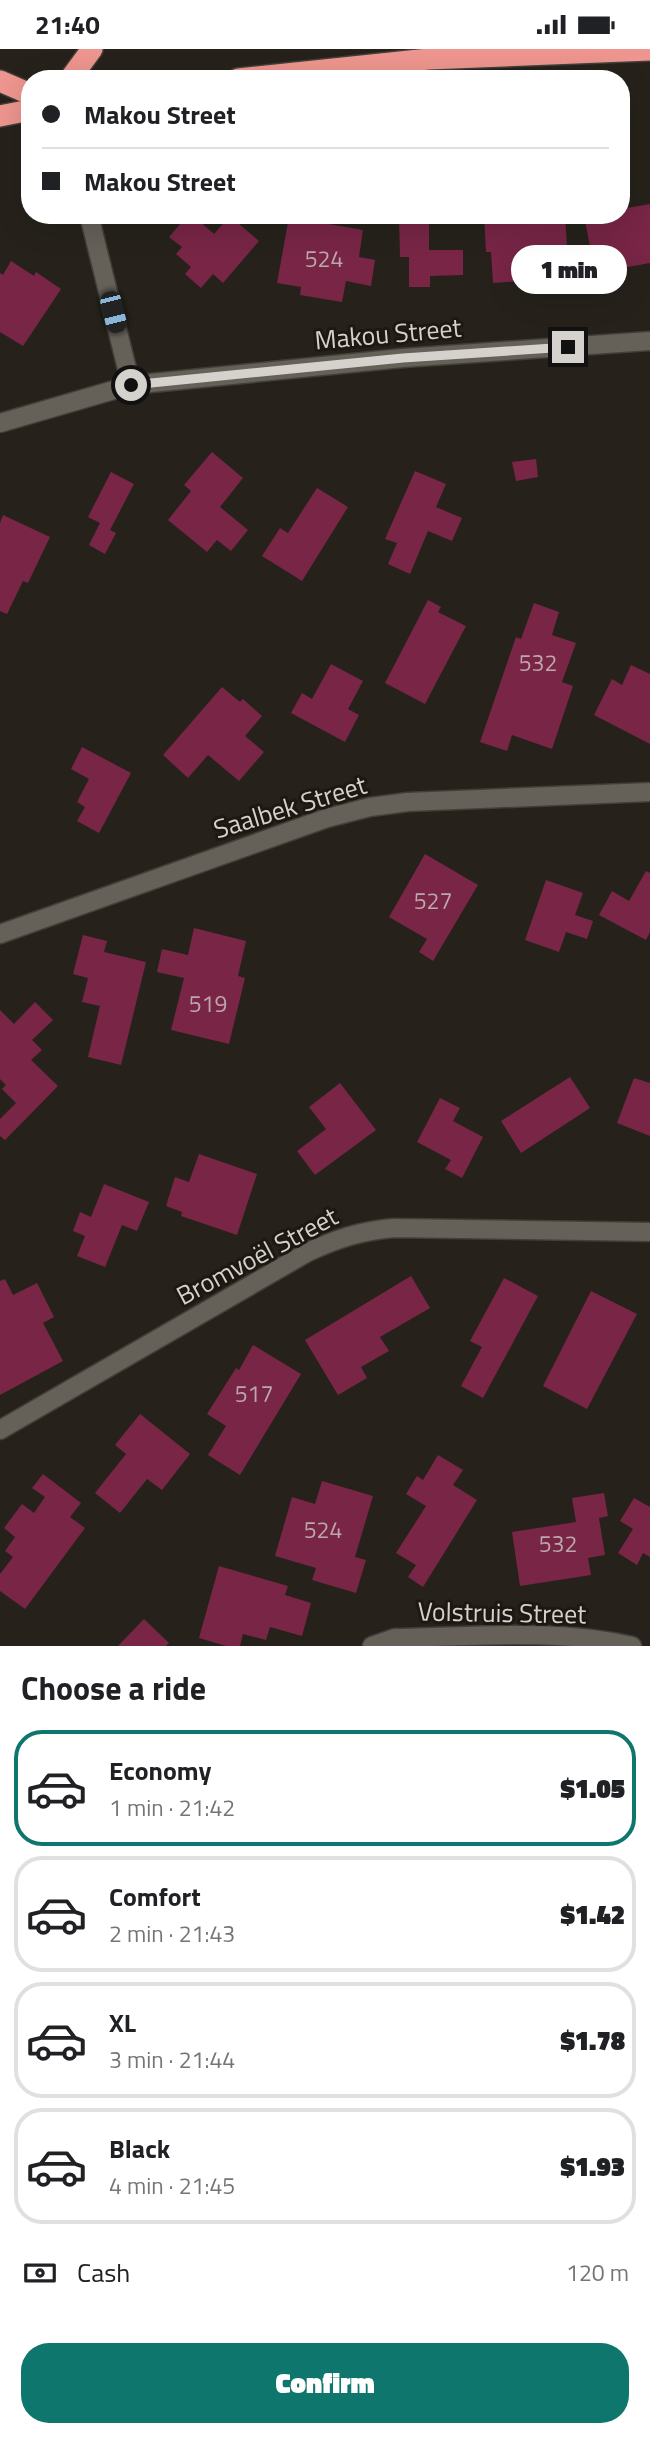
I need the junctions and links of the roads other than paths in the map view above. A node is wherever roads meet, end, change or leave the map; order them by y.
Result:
1 (92, 49) edge
2 (650, 50) edge
3 (77, 70) edge
4 (324, 70) edge
5 (0, 81) edge
6 (21, 90) edge
7 (21, 112) edge
8 (0, 116) edge
9 (91, 224) edge
10 (650, 341) edge
11 (131, 385) junction
12 (0, 423) edge
13 (650, 792) edge
14 (0, 934) edge
15 (650, 1232) edge
16 (0, 1430) edge
17 (372, 1646) edge
18 (632, 1646) edge

1 - 3 highway
2 - 4 highway
5 - 6 highway
7 - 8 highway
9 - 11 street
10 - 11 street, Makou Street
11 - 12 street, Makou Street
13 - 14 street, Saalbek Street
15 - 16 street, Bromvoël Street
17 - 18 street, Volstruis Street

